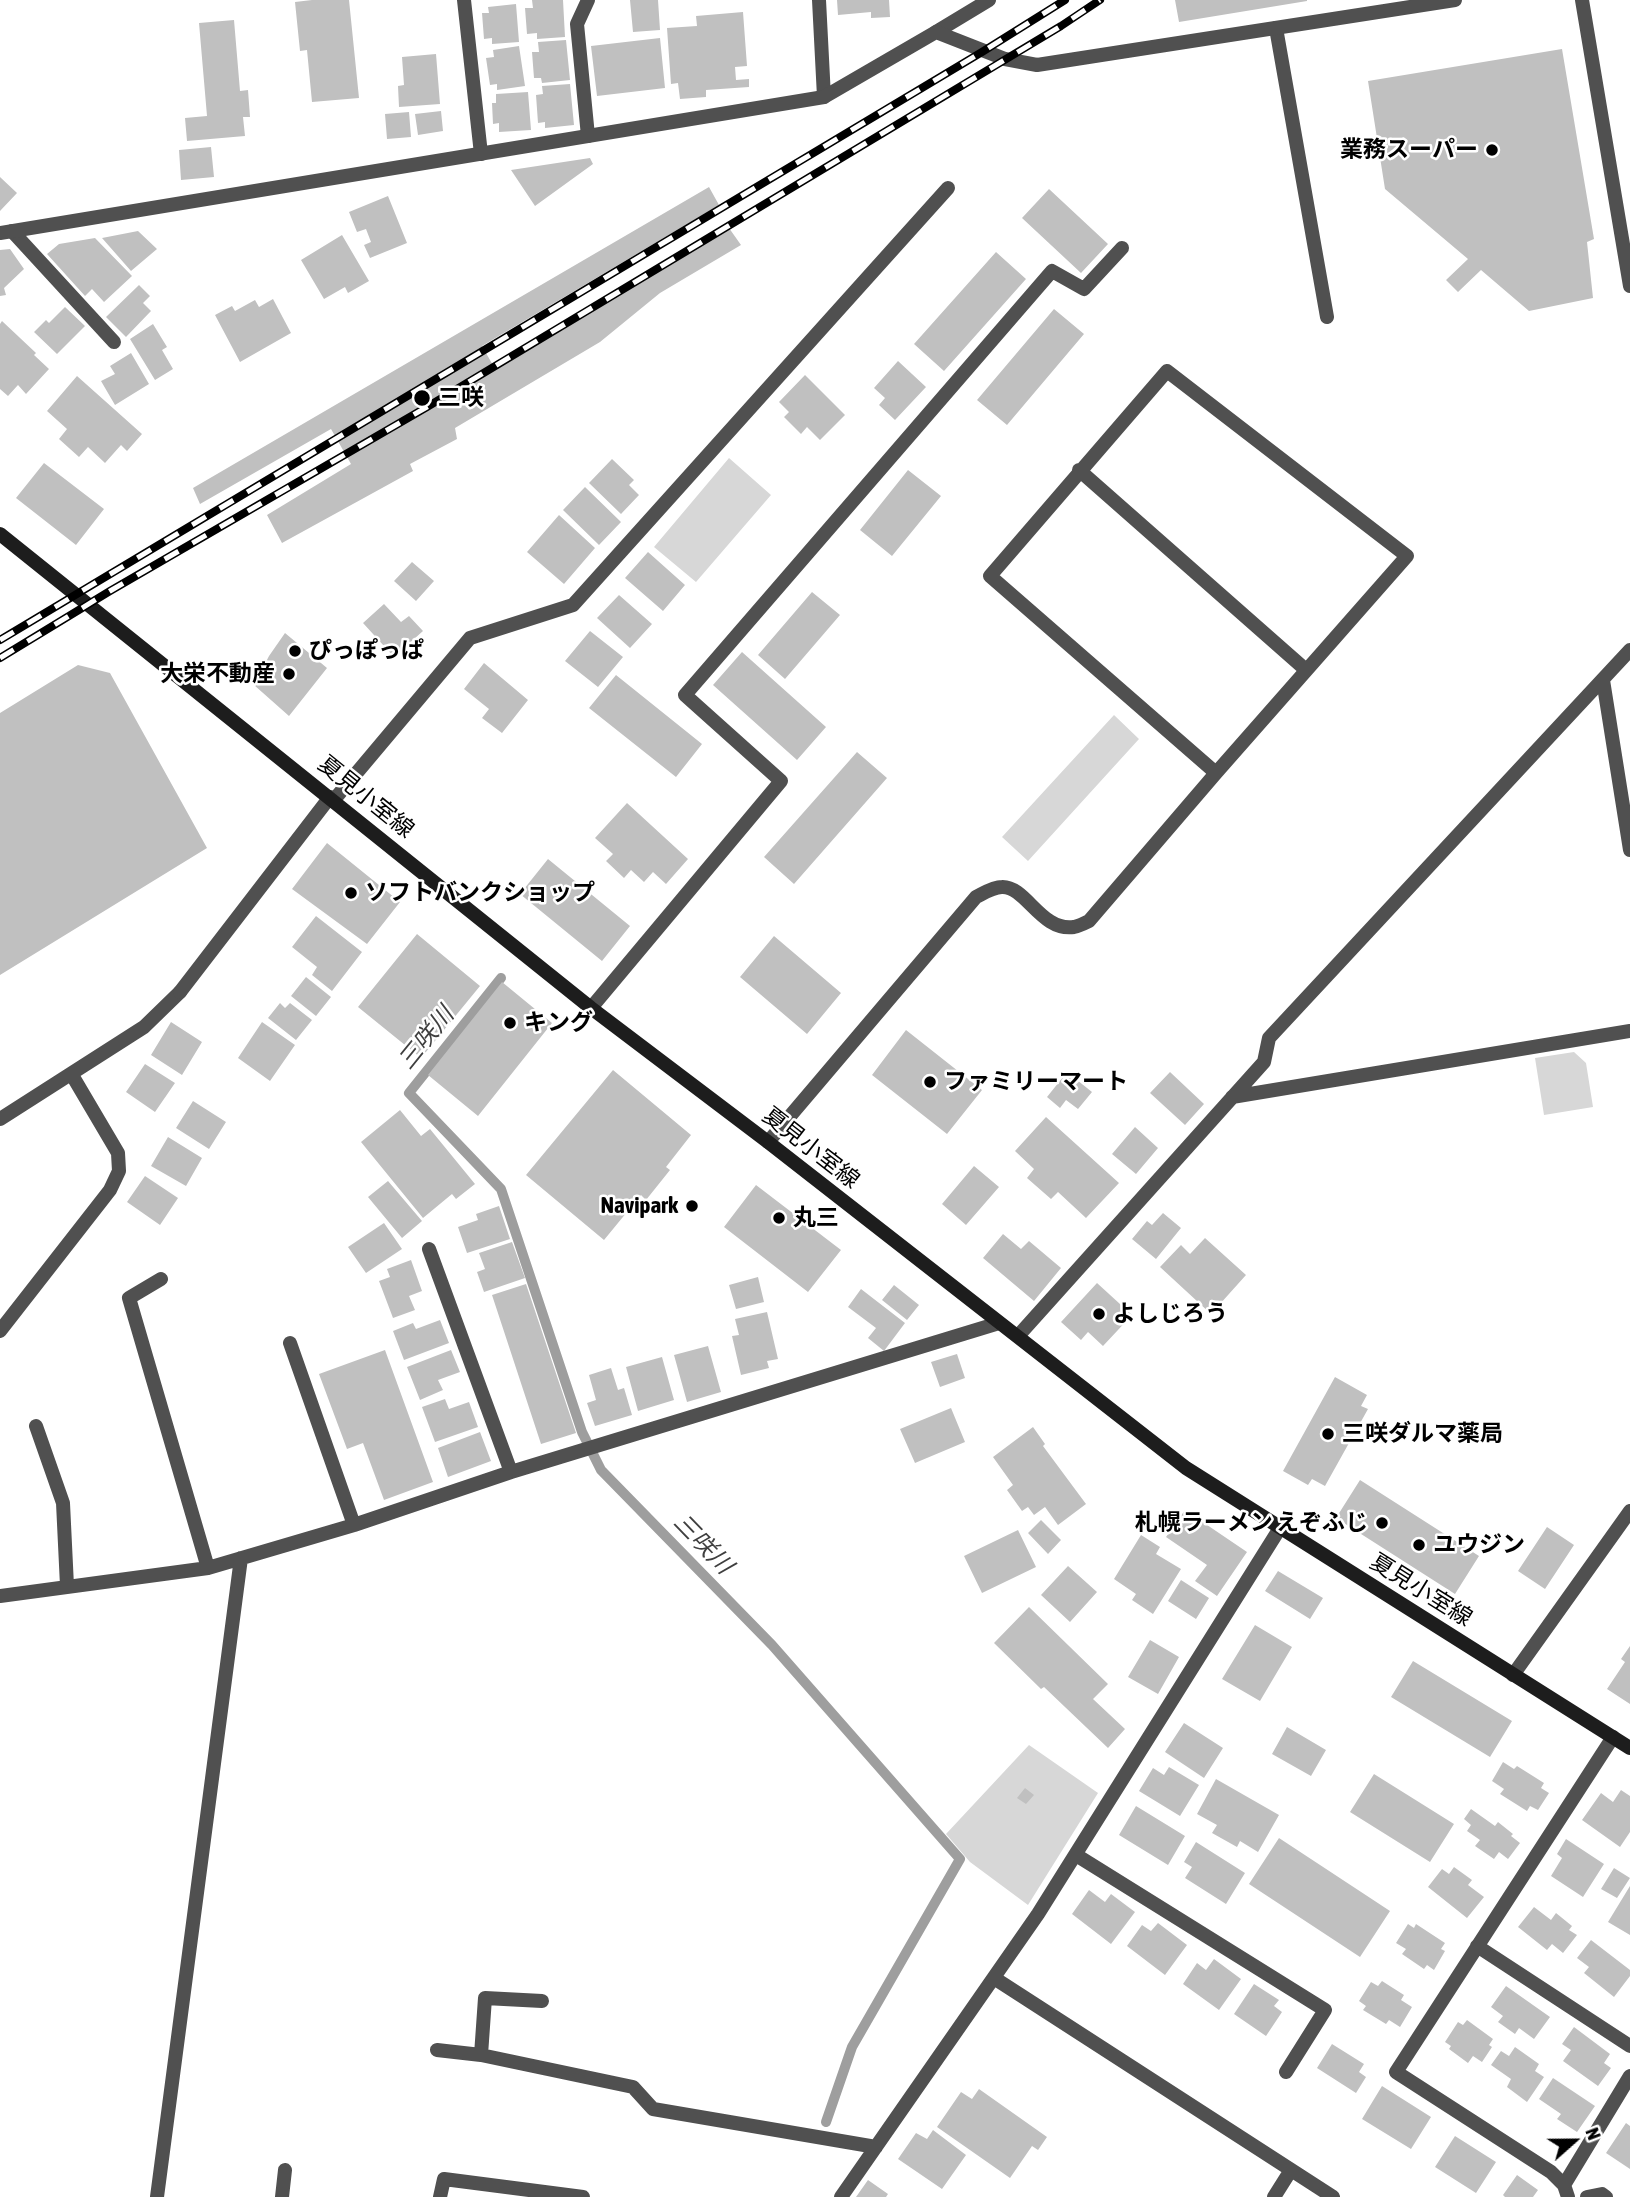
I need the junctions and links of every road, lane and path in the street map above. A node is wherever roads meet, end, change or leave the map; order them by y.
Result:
1 (464, 0) edge
2 (588, 0) edge
3 (819, 0) edge
4 (989, 0) edge
5 (1455, 0) edge
6 (1582, 0) edge
7 (1276, 28) junction
8 (936, 32) junction
9 (824, 97) junction
10 (588, 136) junction
11 (481, 154) junction
12 (948, 188) dead end
13 (6, 232) edge
14 (1122, 248) dead end
15 (1630, 286) edge
16 (1327, 317) dead end
17 (114, 342) dead end
18 (1079, 470) junction
19 (0, 534) edge
20 (1630, 650) edge
21 (1306, 670) junction
22 (1603, 680) junction
23 (1216, 773) junction
24 (332, 799) junction
25 (1630, 850) edge
26 (592, 1008) junction
27 (1630, 1031) edge
28 (72, 1075) junction
29 (1232, 1097) junction
30 (0, 1119) edge
31 (768, 1142) junction
32 (429, 1249) dead end
33 (161, 1279) dead end
34 (999, 1322) junction
35 (0, 1331) edge
36 (1017, 1336) junction
37 (290, 1343) dead end
38 (36, 1426) dead end
39 (512, 1472) junction
40 (1630, 1511) edge
41 (354, 1525) junction
42 (1280, 1528) junction
43 (241, 1558) junction
44 (208, 1568) junction
45 (67, 1586) junction
46 (0, 1596) edge
47 (1513, 1675) junction
48 (1613, 1737) junction
49 (1630, 1748) edge
50 (1076, 1855) junction
51 (1477, 1946) junction
52 (994, 1978) junction
53 (542, 2001) dead end
54 (1630, 2046) edge
55 (437, 2050) dead end
56 (481, 2055) junction
57 (1286, 2072) dead end
58 (1630, 2076) edge
59 (876, 2147) junction
60 (285, 2170) dead end
61 (1292, 2170) junction
62 (1566, 2191) edge
63 (157, 2197) edge
64 (282, 2197) edge
65 (440, 2197) edge
66 (583, 2197) edge
67 (841, 2197) edge
68 (1273, 2197) edge
69 (1333, 2197) edge
70 (1587, 2197) edge
71 (1606, 2197) edge

1 - 11 street
2 - 10 street
3 - 9 street
4 - 8 street
5 - 7 street
6 - 15 street
7 - 8 street
7 - 16 street
8 - 9 street
9 - 10 street
10 - 11 street
11 - 13 street
12 - 24 street
13 - 17 street
14 - 26 street
18 - 21 street
18 - 21 street
18 - 23 street
19 - 24 main road, 夏見小室線
20 - 22 street
21 - 23 street
22 - 25 street
22 - 29 street
23 - 31 street
24 - 26 main road, 夏見小室線
24 - 28 street
26 - 31 main road, 夏見小室線
27 - 29 street
28 - 30 street
28 - 35 street
29 - 36 street
31 - 34 main road, 夏見小室線
32 - 39 street
33 - 44 street
34 - 36 main road, 夏見小室線
34 - 39 street
36 - 42 main road, 夏見小室線
37 - 41 street
38 - 45 street
39 - 41 street
40 - 47 street
41 - 43 street
42 - 47 main road, 夏見小室線
42 - 50 street
43 - 44 street
43 - 63 street
44 - 45 street
45 - 46 street
47 - 48 main road, 夏見小室線
48 - 49 main road, 夏見小室線
48 - 51 street
50 - 52 street
50 - 57 street
51 - 54 street
51 - 62 street
52 - 59 street
52 - 61 street
53 - 56 street
55 - 56 street
56 - 59 street
58 - 62 street
59 - 67 street
60 - 64 street
61 - 68 street
61 - 69 street
65 - 66 street
70 - 71 street

